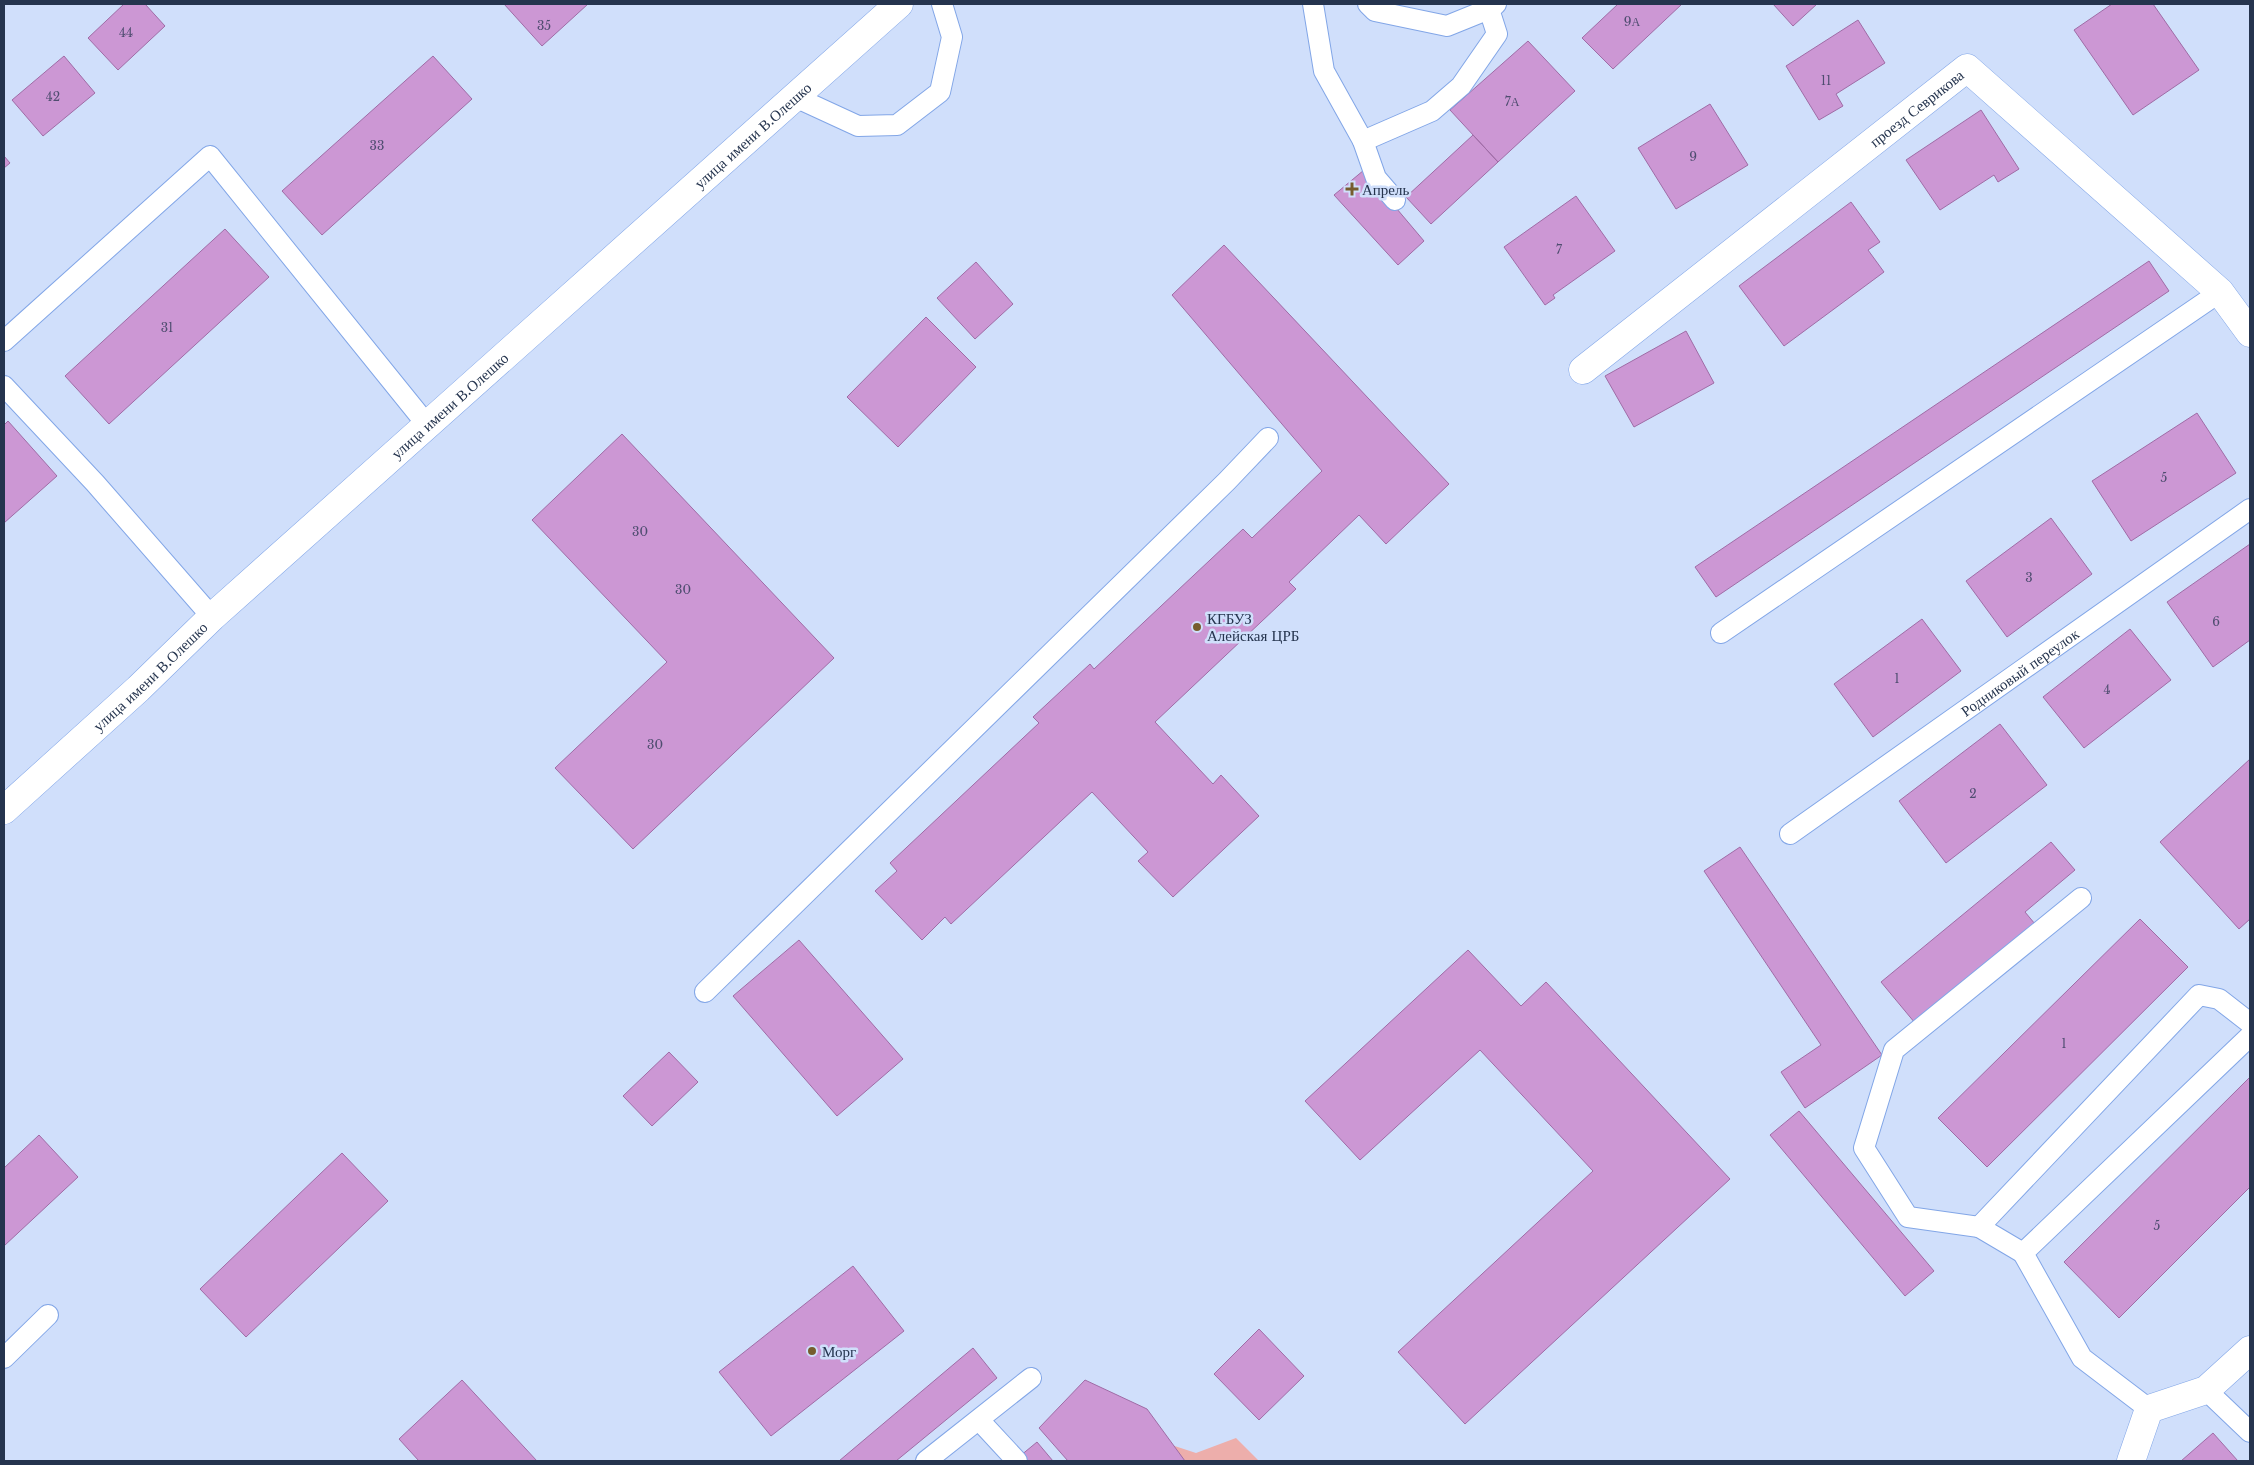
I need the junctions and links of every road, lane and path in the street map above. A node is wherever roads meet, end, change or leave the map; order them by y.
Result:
1 (899, 4) edge
2 (942, 4) edge
3 (1313, 4) edge
4 (1368, 4) edge
5 (1492, 6) edge
6 (795, 97) junction
7 (1363, 141) junction
8 (1394, 200) dead end
9 (2220, 292) junction
10 (2250, 334) edge
11 (4, 341) edge
12 (1583, 370) dead end
13 (4, 386) edge
14 (428, 426) junction
15 (1268, 438) dead end
16 (2250, 509) edge
17 (212, 617) junction
18 (1721, 633) dead end
19 (4, 810) edge
20 (1790, 834) dead end
21 (2081, 898) dead end
22 (704, 992) dead end
23 (2250, 1023) edge
24 (2250, 1036) edge
25 (1979, 1227) junction
26 (2023, 1253) junction
27 (48, 1315) dead end
28 (2250, 1350) edge
29 (4, 1358) edge
30 (1031, 1378) dead end
31 (2206, 1390) junction
32 (2150, 1409) junction
33 (979, 1420) junction
34 (2250, 1432) edge
35 (926, 1461) edge
36 (1017, 1461) edge
37 (2131, 1461) edge

1 - 6 street, улица имени В.Олешко
2 - 6 lane
3 - 7 lane
4 - 5 lane
5 - 7 lane
6 - 14 street, улица имени В.Олешко
7 - 8 lane
9 - 10 street, проезд Севрикова
9 - 12 street, проезд Севрикова
9 - 18 lane
11 - 14 lane
13 - 17 lane
14 - 17 street, улица имени В.Олешко
15 - 22 lane
16 - 20 lane, Родниковый переулок
17 - 19 street, улица имени В.Олешко
21 - 25 lane
23 - 25 lane
24 - 26 lane
25 - 26 lane
26 - 32 lane
27 - 29 lane
28 - 31 street
30 - 33 lane
31 - 32 street
31 - 34 lane
32 - 37 street
33 - 35 lane
33 - 36 lane

